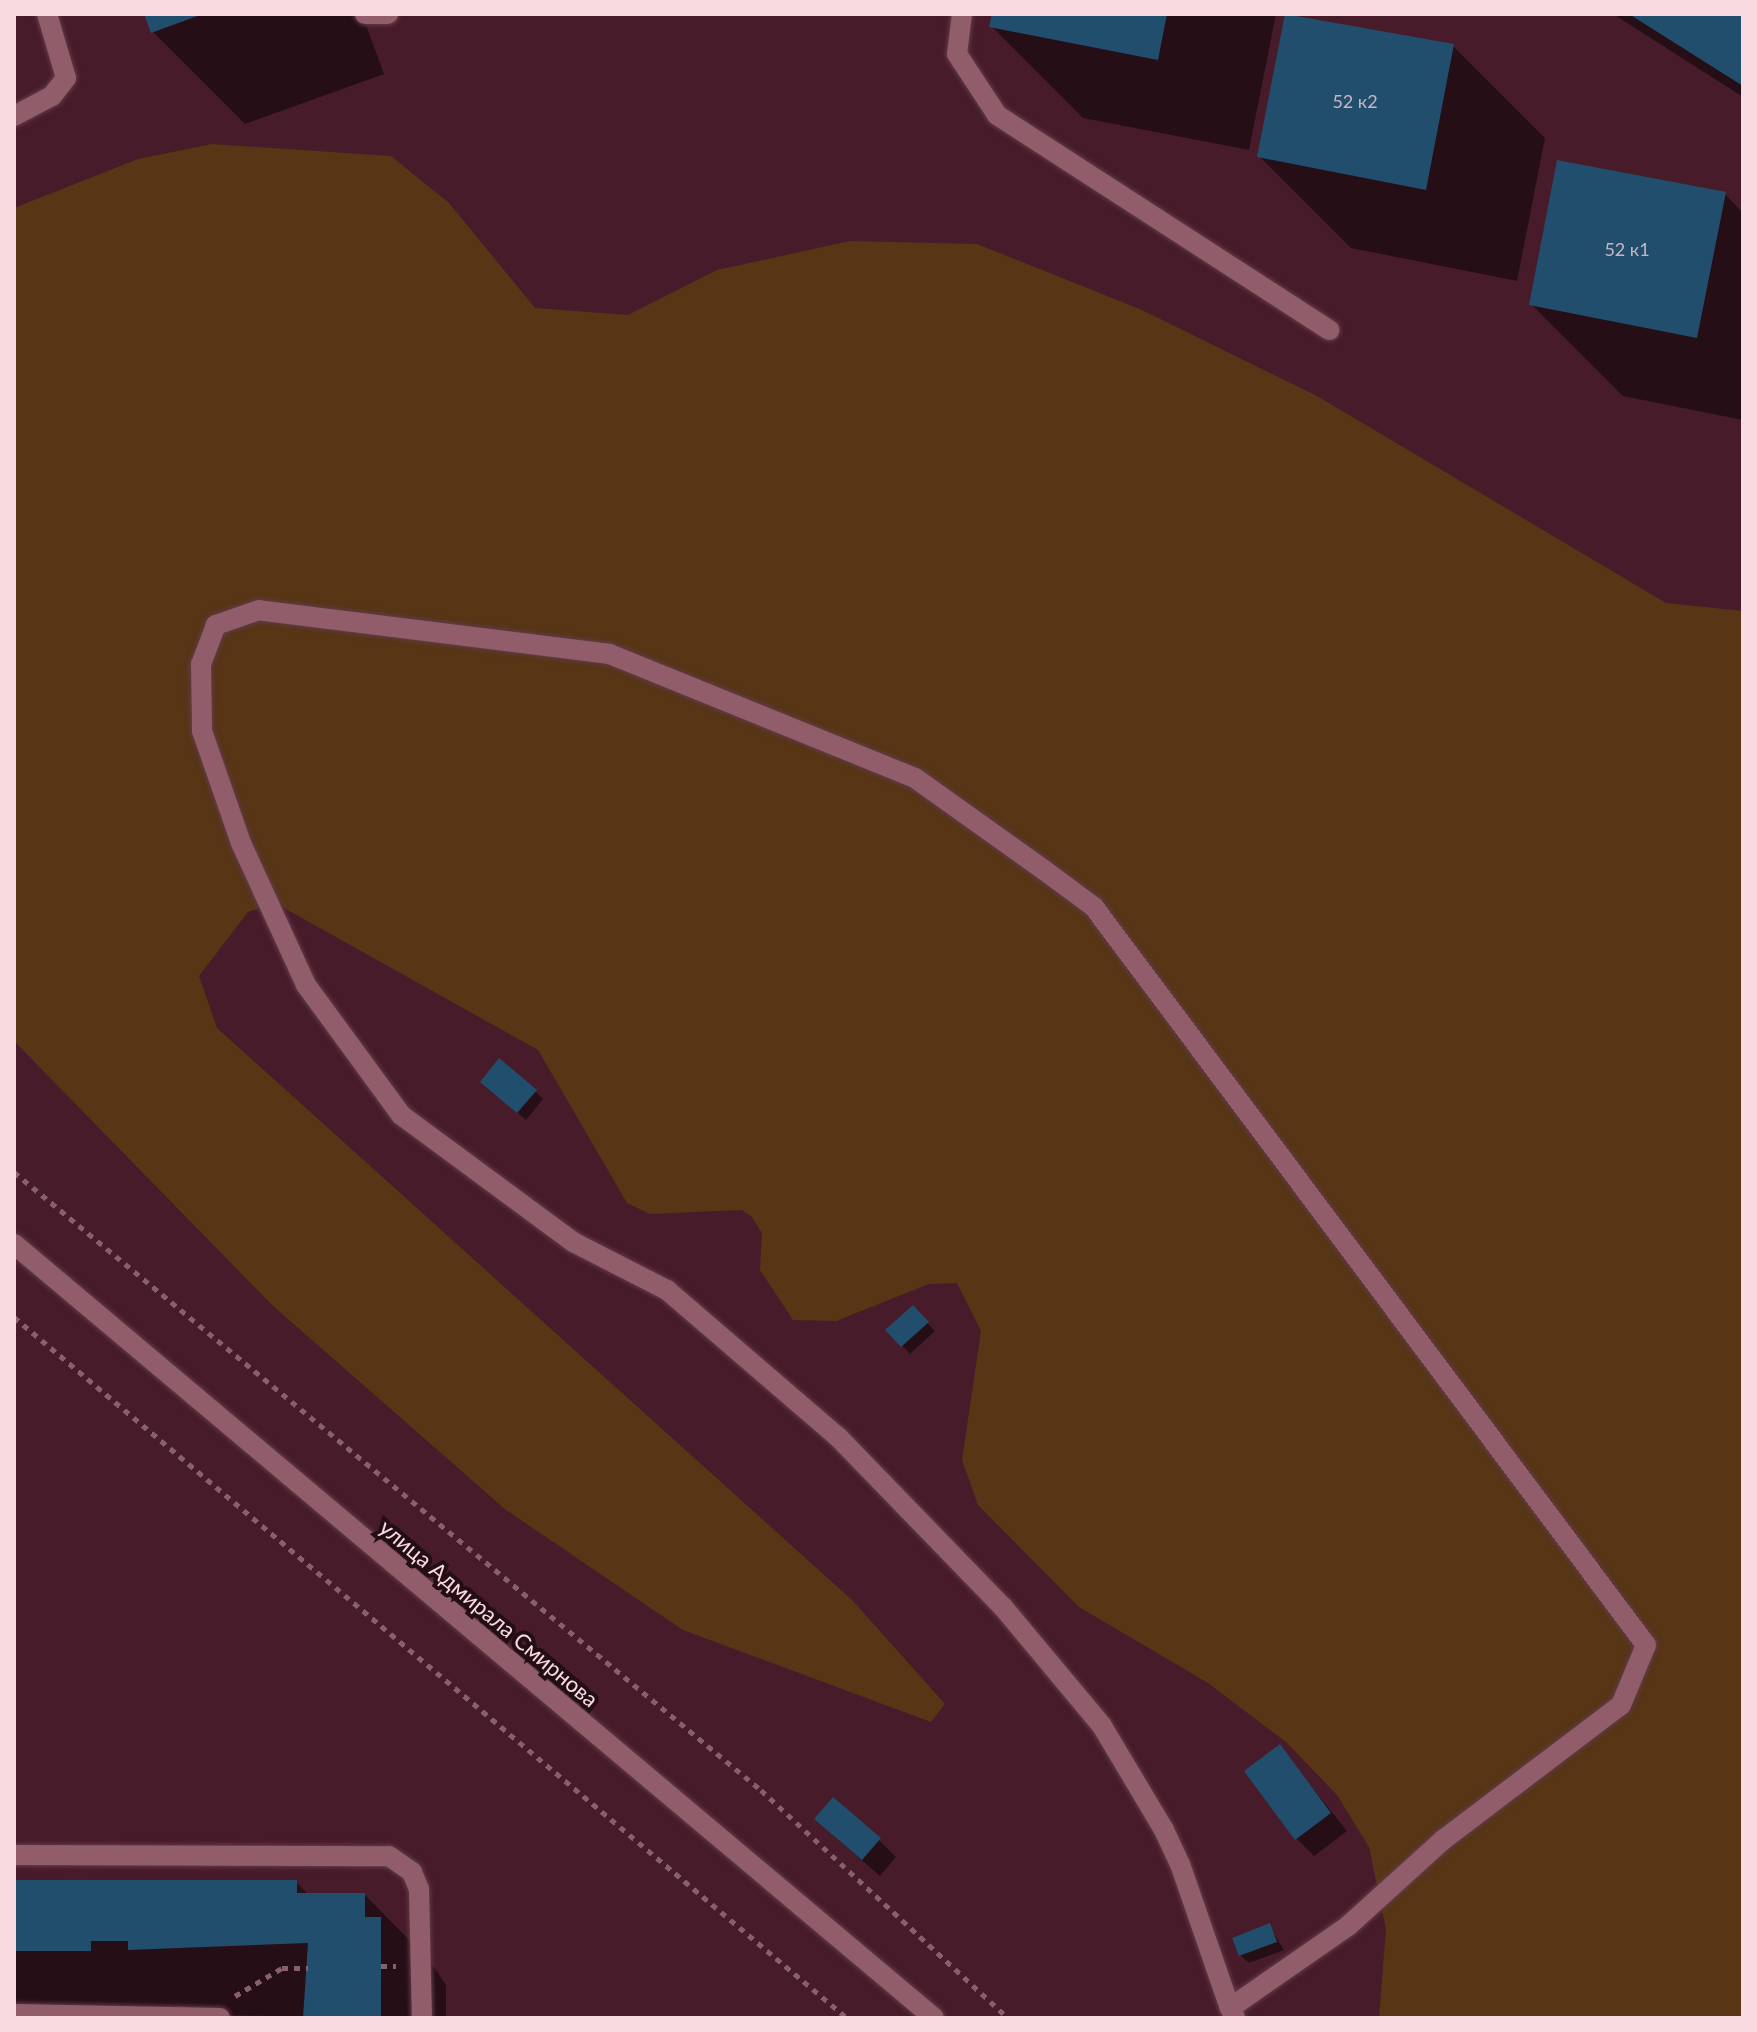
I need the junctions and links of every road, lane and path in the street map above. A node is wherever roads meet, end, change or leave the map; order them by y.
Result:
1 (47, 14) edge
2 (365, 14) edge
3 (388, 14) edge
4 (962, 14) edge
5 (14, 116) edge
6 (1329, 330) dead end
7 (14, 1172) edge
8 (14, 1244) edge
9 (14, 1317) edge
10 (14, 1855) edge
11 (308, 1968) dead end
12 (1232, 2013) edge
13 (14, 2014) edge
14 (213, 2015) edge
15 (422, 2018) edge
16 (847, 2018) edge
17 (934, 2018) edge
18 (1008, 2018) edge

1 - 5 street
2 - 3 street
4 - 6 street
7 - 18 path
8 - 17 street, улица Адмирала Смирнова
9 - 16 path
10 - 15 street
11 - 14 path
12 - 12 street
13 - 14 street

